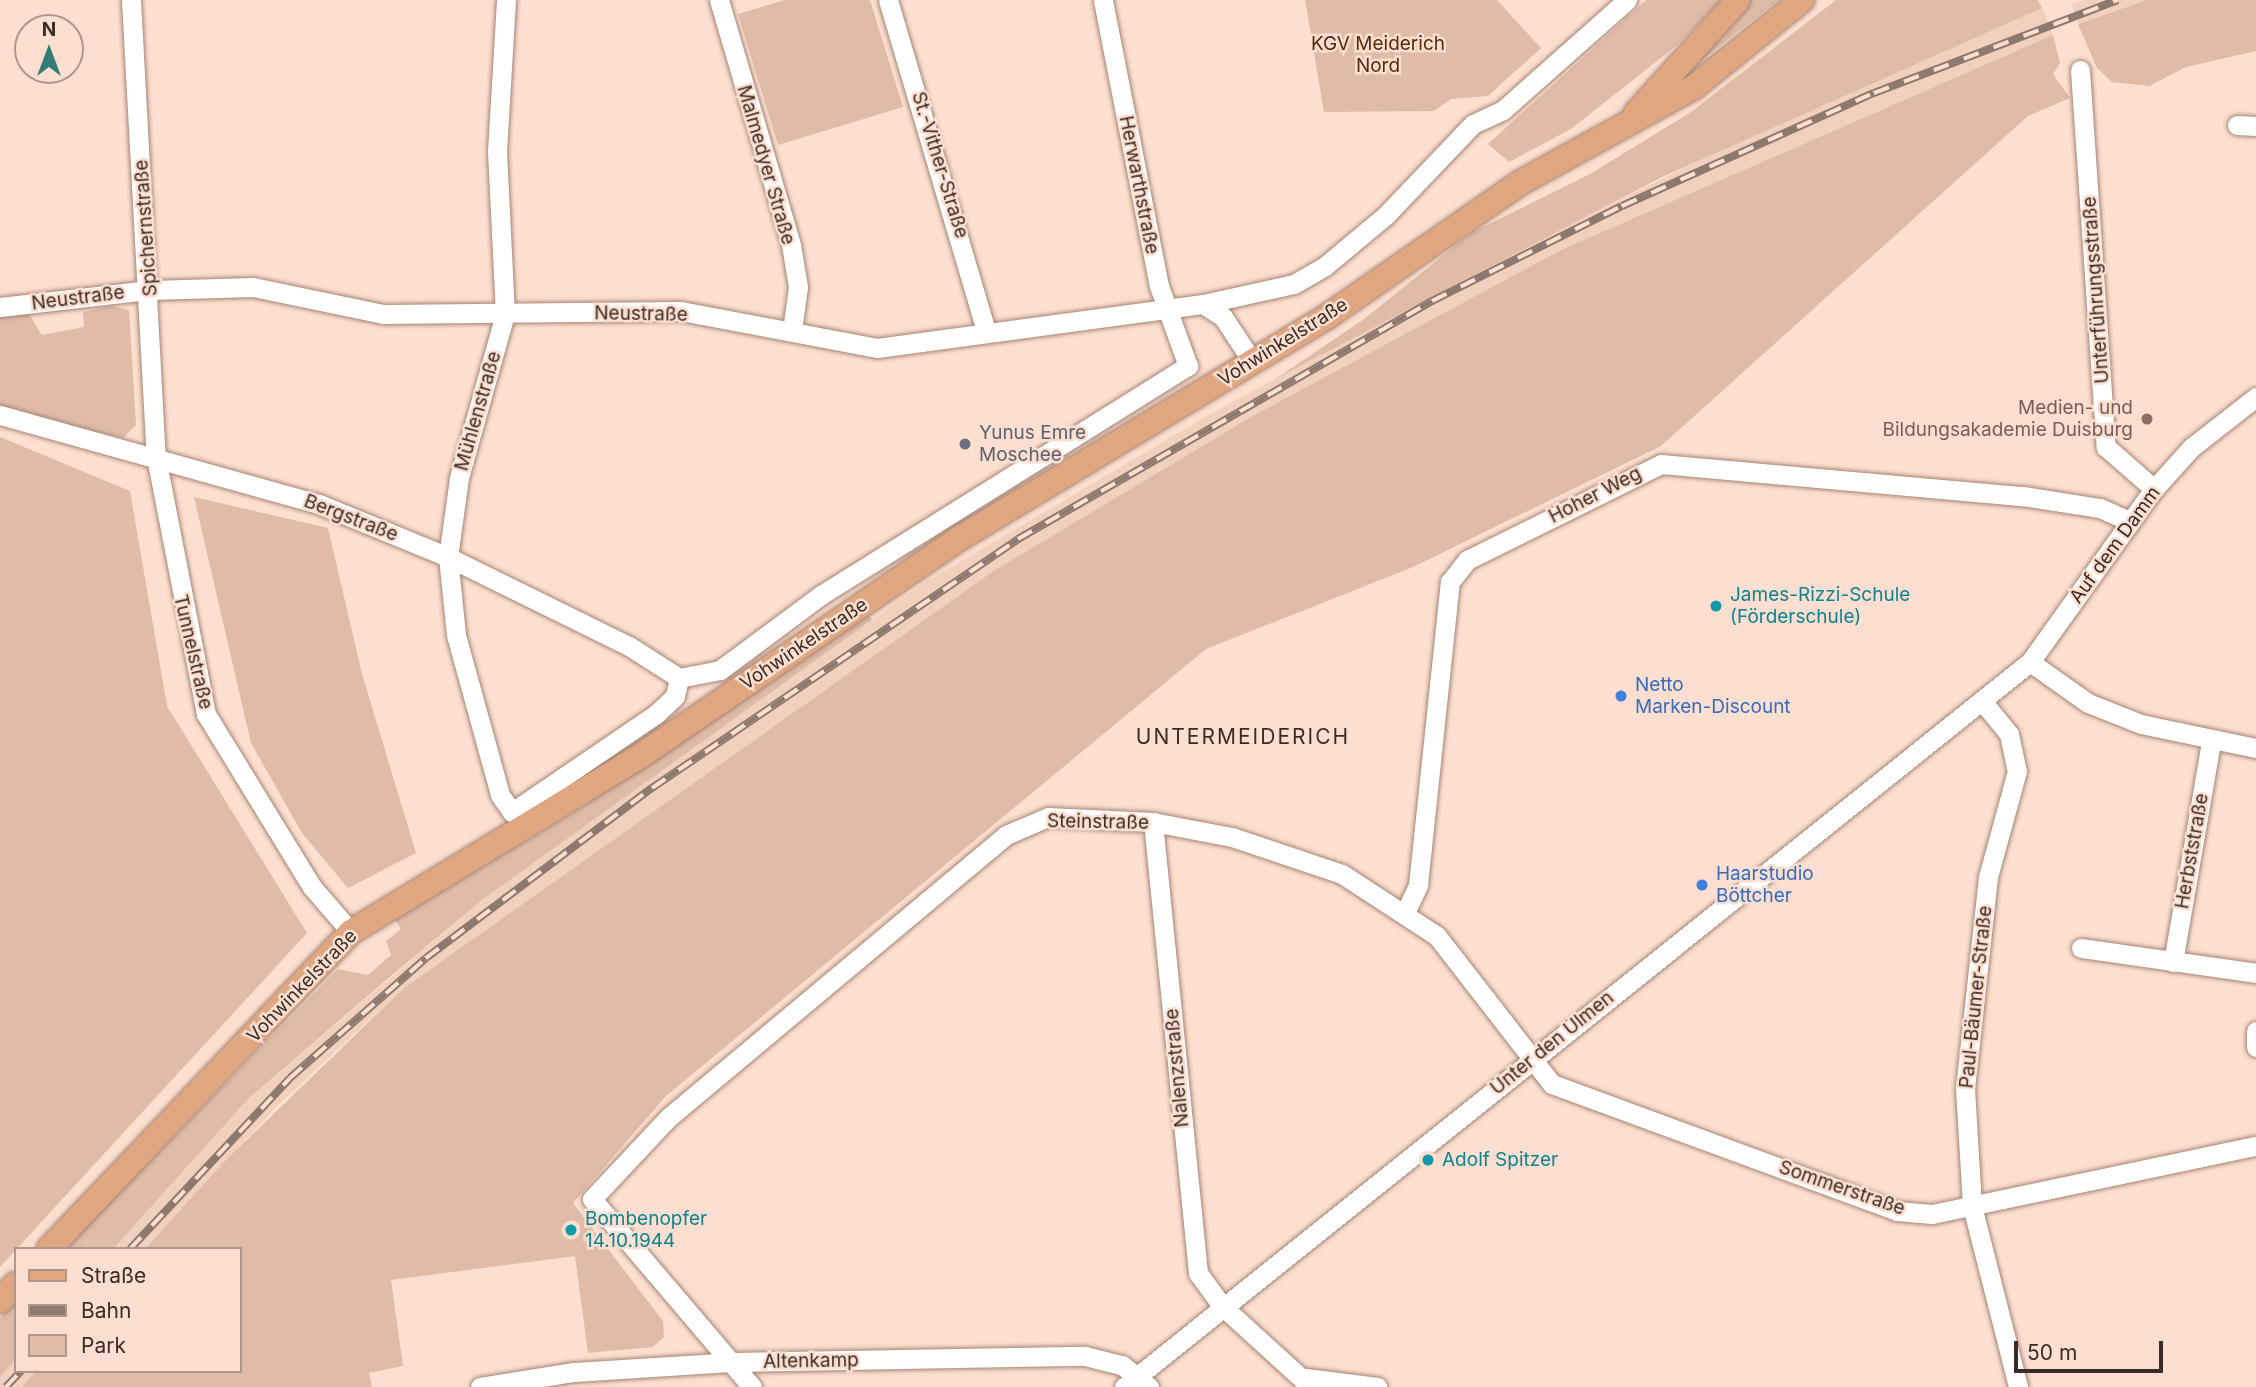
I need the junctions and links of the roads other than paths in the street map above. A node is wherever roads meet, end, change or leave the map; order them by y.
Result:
1 (131, 0) edge
2 (506, 0) edge
3 (719, 0) edge
4 (888, 0) edge
5 (1103, 0) edge
6 (1627, 0) edge
7 (1738, 0) edge
8 (1802, 0) edge
9 (2080, 71) dead end
10 (1627, 124) junction
11 (150, 289) junction
12 (1170, 303) junction
13 (1203, 304) junction
14 (0, 307) edge
15 (505, 314) junction
16 (792, 331) junction
17 (986, 331) junction
18 (1252, 361) junction
19 (2256, 397) edge
20 (0, 415) edge
21 (156, 457) junction
22 (2154, 489) junction
23 (2129, 521) junction
24 (448, 557) junction
25 (2030, 662) junction
26 (679, 678) junction
27 (1982, 701) junction
28 (2211, 741) junction
29 (2256, 748) edge
30 (1153, 822) junction
31 (1406, 911) junction
32 (351, 932) junction
33 (2081, 948) dead end
34 (2173, 962) junction
35 (2256, 973) edge
36 (2256, 1031) edge
37 (2256, 1047) edge
38 (1530, 1060) junction
39 (2256, 1146) edge
40 (1972, 1206) junction
41 (51, 1247) edge
42 (14, 1286) edge
43 (0, 1301) edge
44 (1223, 1306) junction
45 (731, 1362) junction
46 (1144, 1381) edge
47 (1308, 1383) edge
48 (480, 1387) edge
49 (752, 1387) edge
50 (1124, 1387) edge
51 (1377, 1387) edge
52 (2018, 1387) edge

1 - 11 street, Spichernstraße
2 - 15 street, Mühlenstraße
3 - 16 street, Malmedyer Straße
4 - 17 street, St.-Vither-Straße
5 - 12 street, Herwarthstraße
6 - 13 street
7 - 10 main road, Vohwinkelstraße
8 - 10 main road, Vohwinkelstraße
9 - 22 street, Unterführungsstraße
10 - 18 main road, Vohwinkelstraße
11 - 14 street, Neustraße
11 - 15 street, Neustraße
11 - 21 street, Spichernstraße
12 - 13 street, Neustraße
12 - 17 street, Neustraße
12 - 26 street, Herwarthstraße
13 - 18 street
15 - 16 street, Neustraße
15 - 24 street, Mühlenstraße
16 - 17 street, Neustraße
18 - 32 main road, Vohwinkelstraße
19 - 22 street, Auf dem Damm
20 - 21 street, Bergstraße
21 - 24 street, Bergstraße
21 - 32 street, Tunnelstraße
22 - 23 street, Auf dem Damm
23 - 25 street, Auf dem Damm
23 - 31 street, Hoher Weg
24 - 26 street, Bergstraße
24 - 26 street, Mühlenstraße
25 - 27 street, Auf dem Damm
25 - 28 street
27 - 38 street, Unter den Ulmen
27 - 40 street, Paul-Bäumer-Straße
28 - 29 street
28 - 34 street, Herbststraße
30 - 31 street, Steinstraße
30 - 44 street, Nalenzstraße
30 - 45 street, Steinstraße
31 - 38 street, Steinstraße
32 - 41 main road, Vohwinkelstraße
33 - 34 street
34 - 35 street
36 - 37 street
38 - 40 street, Sommerstraße
38 - 44 street, Unter den Ulmen
39 - 40 street, Sommerstraße
40 - 52 street, Paul-Bäumer-Straße
42 - 43 main road
44 - 46 street, Unter den Ulmen
44 - 47 street, Nalenzstraße
45 - 46 street, Altenkamp
45 - 48 street, Altenkamp
45 - 49 street
46 - 50 street, Unter den Ulmen
47 - 51 street

